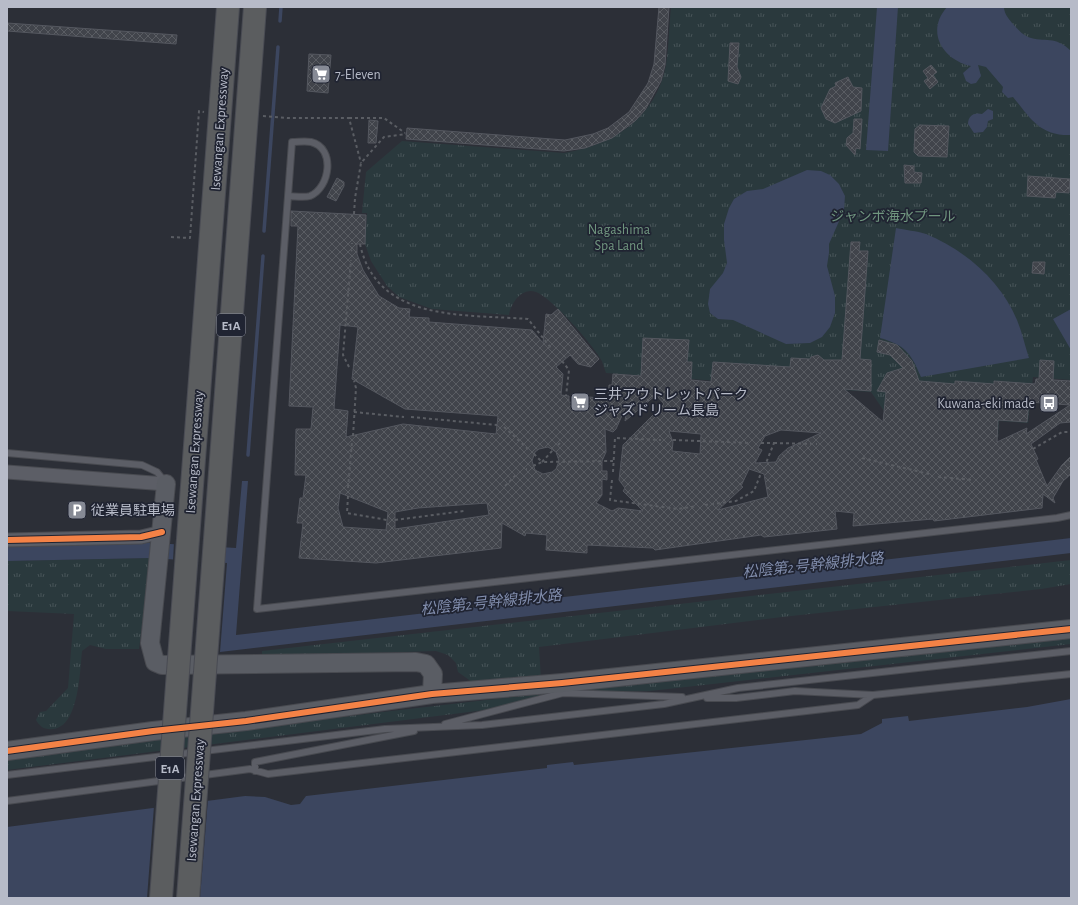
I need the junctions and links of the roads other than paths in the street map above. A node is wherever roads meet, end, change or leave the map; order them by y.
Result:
1 (221, 7) edge
2 (228, 7) edge
3 (255, 7) edge
4 (219, 128) junction
5 (288, 196) junction
6 (7, 454) edge
7 (7, 472) edge
8 (166, 484) junction
9 (1071, 515) edge
10 (161, 536) junction
11 (7, 540) edge
12 (1071, 629) edge
13 (1071, 651) edge
14 (1071, 674) edge
15 (562, 688) junction
16 (432, 694) junction
17 (873, 695) junction
18 (693, 698) junction
19 (430, 727) junction
20 (7, 752) edge
21 (255, 771) junction
22 (7, 776) edge
23 (7, 801) edge
24 (161, 898) edge
25 (188, 898) edge

1 - 4 highway, bridge
2 - 4 highway, Isewangan Expressway / E1A, bridge
3 - 25 highway, Isewangan Expressway / E1A, bridge
4 - 24 highway, Isewangan Expressway / E1A, bridge
5 - 5 lane
5 - 9 lane
6 - 8 lane
7 - 8 street
8 - 10 street
10 - 11 street
10 - 16 street
12 - 15 street
13 - 18 lane
14 - 17 lane
15 - 16 street
15 - 18 lane
15 - 19 lane
16 - 20 street
17 - 18 lane
17 - 21 lane
18 - 19 lane
19 - 21 lane
19 - 22 lane
21 - 23 lane

